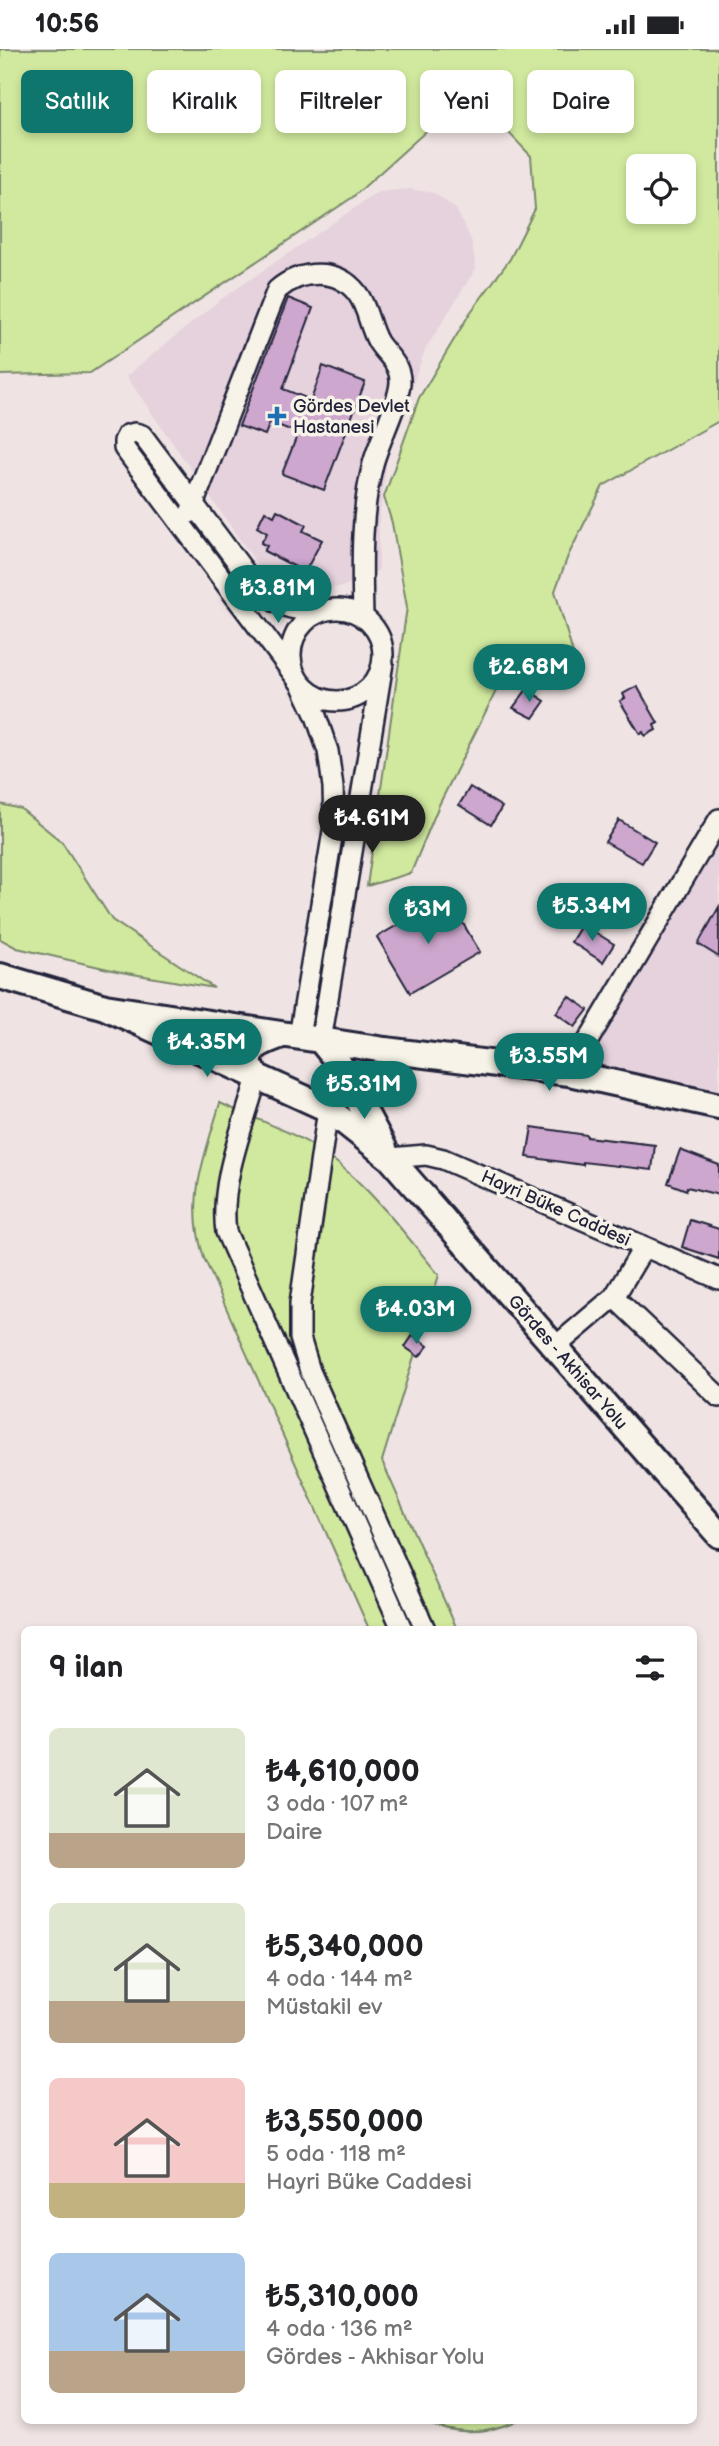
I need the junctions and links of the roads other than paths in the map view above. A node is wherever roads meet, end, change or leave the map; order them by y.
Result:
1 (194, 504) junction
2 (184, 529) junction
3 (327, 610) junction
4 (363, 618) junction
5 (383, 663) junction
6 (301, 684) junction
7 (719, 819) edge
8 (0, 977) edge
9 (105, 1007) junction
10 (301, 1037) junction
11 (385, 1050) junction
12 (569, 1073) junction
13 (257, 1077) junction
14 (349, 1084) junction
15 (719, 1106) edge
16 (328, 1109) junction
17 (390, 1158) junction
18 (644, 1247) junction
19 (719, 1279) edge
20 (614, 1297) junction
21 (300, 1303) junction
22 (258, 1307) junction
23 (555, 1347) junction
24 (719, 1397) edge
25 (719, 1535) edge
26 (401, 1626) edge
27 (424, 1626) edge

1 - 2 street
1 - 2 street
1 - 3 street
1 - 4 street
2 - 6 street
3 - 4 street
3 - 6 street
4 - 5 street
5 - 6 street
5 - 10 street
6 - 10 street
7 - 12 street
8 - 9 main road, Gördes - Akhisar Yolu
9 - 10 main road, Gördes - Akhisar Yolu
9 - 13 main road, Gördes - Akhisar Yolu
10 - 11 main road, Gördes - Akhisar Yolu
10 - 13 main road
10 - 14 main road, Gördes - Akhisar Yolu
11 - 12 main road, Gördes - Akhisar Yolu
11 - 14 main road
12 - 15 main road, Gördes - Akhisar Yolu
13 - 16 main road, Gördes - Akhisar Yolu
13 - 22 street
14 - 16 main road
14 - 17 main road, Gördes - Akhisar Yolu
16 - 17 main road, Gördes - Akhisar Yolu
16 - 21 street
17 - 18 street, Hayri Büke Caddesi
17 - 23 main road, Gördes - Akhisar Yolu
18 - 19 street, Hayri Büke Caddesi
18 - 20 street
20 - 23 street
20 - 24 street
21 - 22 street
21 - 27 street
22 - 26 street
23 - 25 main road, Gördes - Akhisar Yolu

